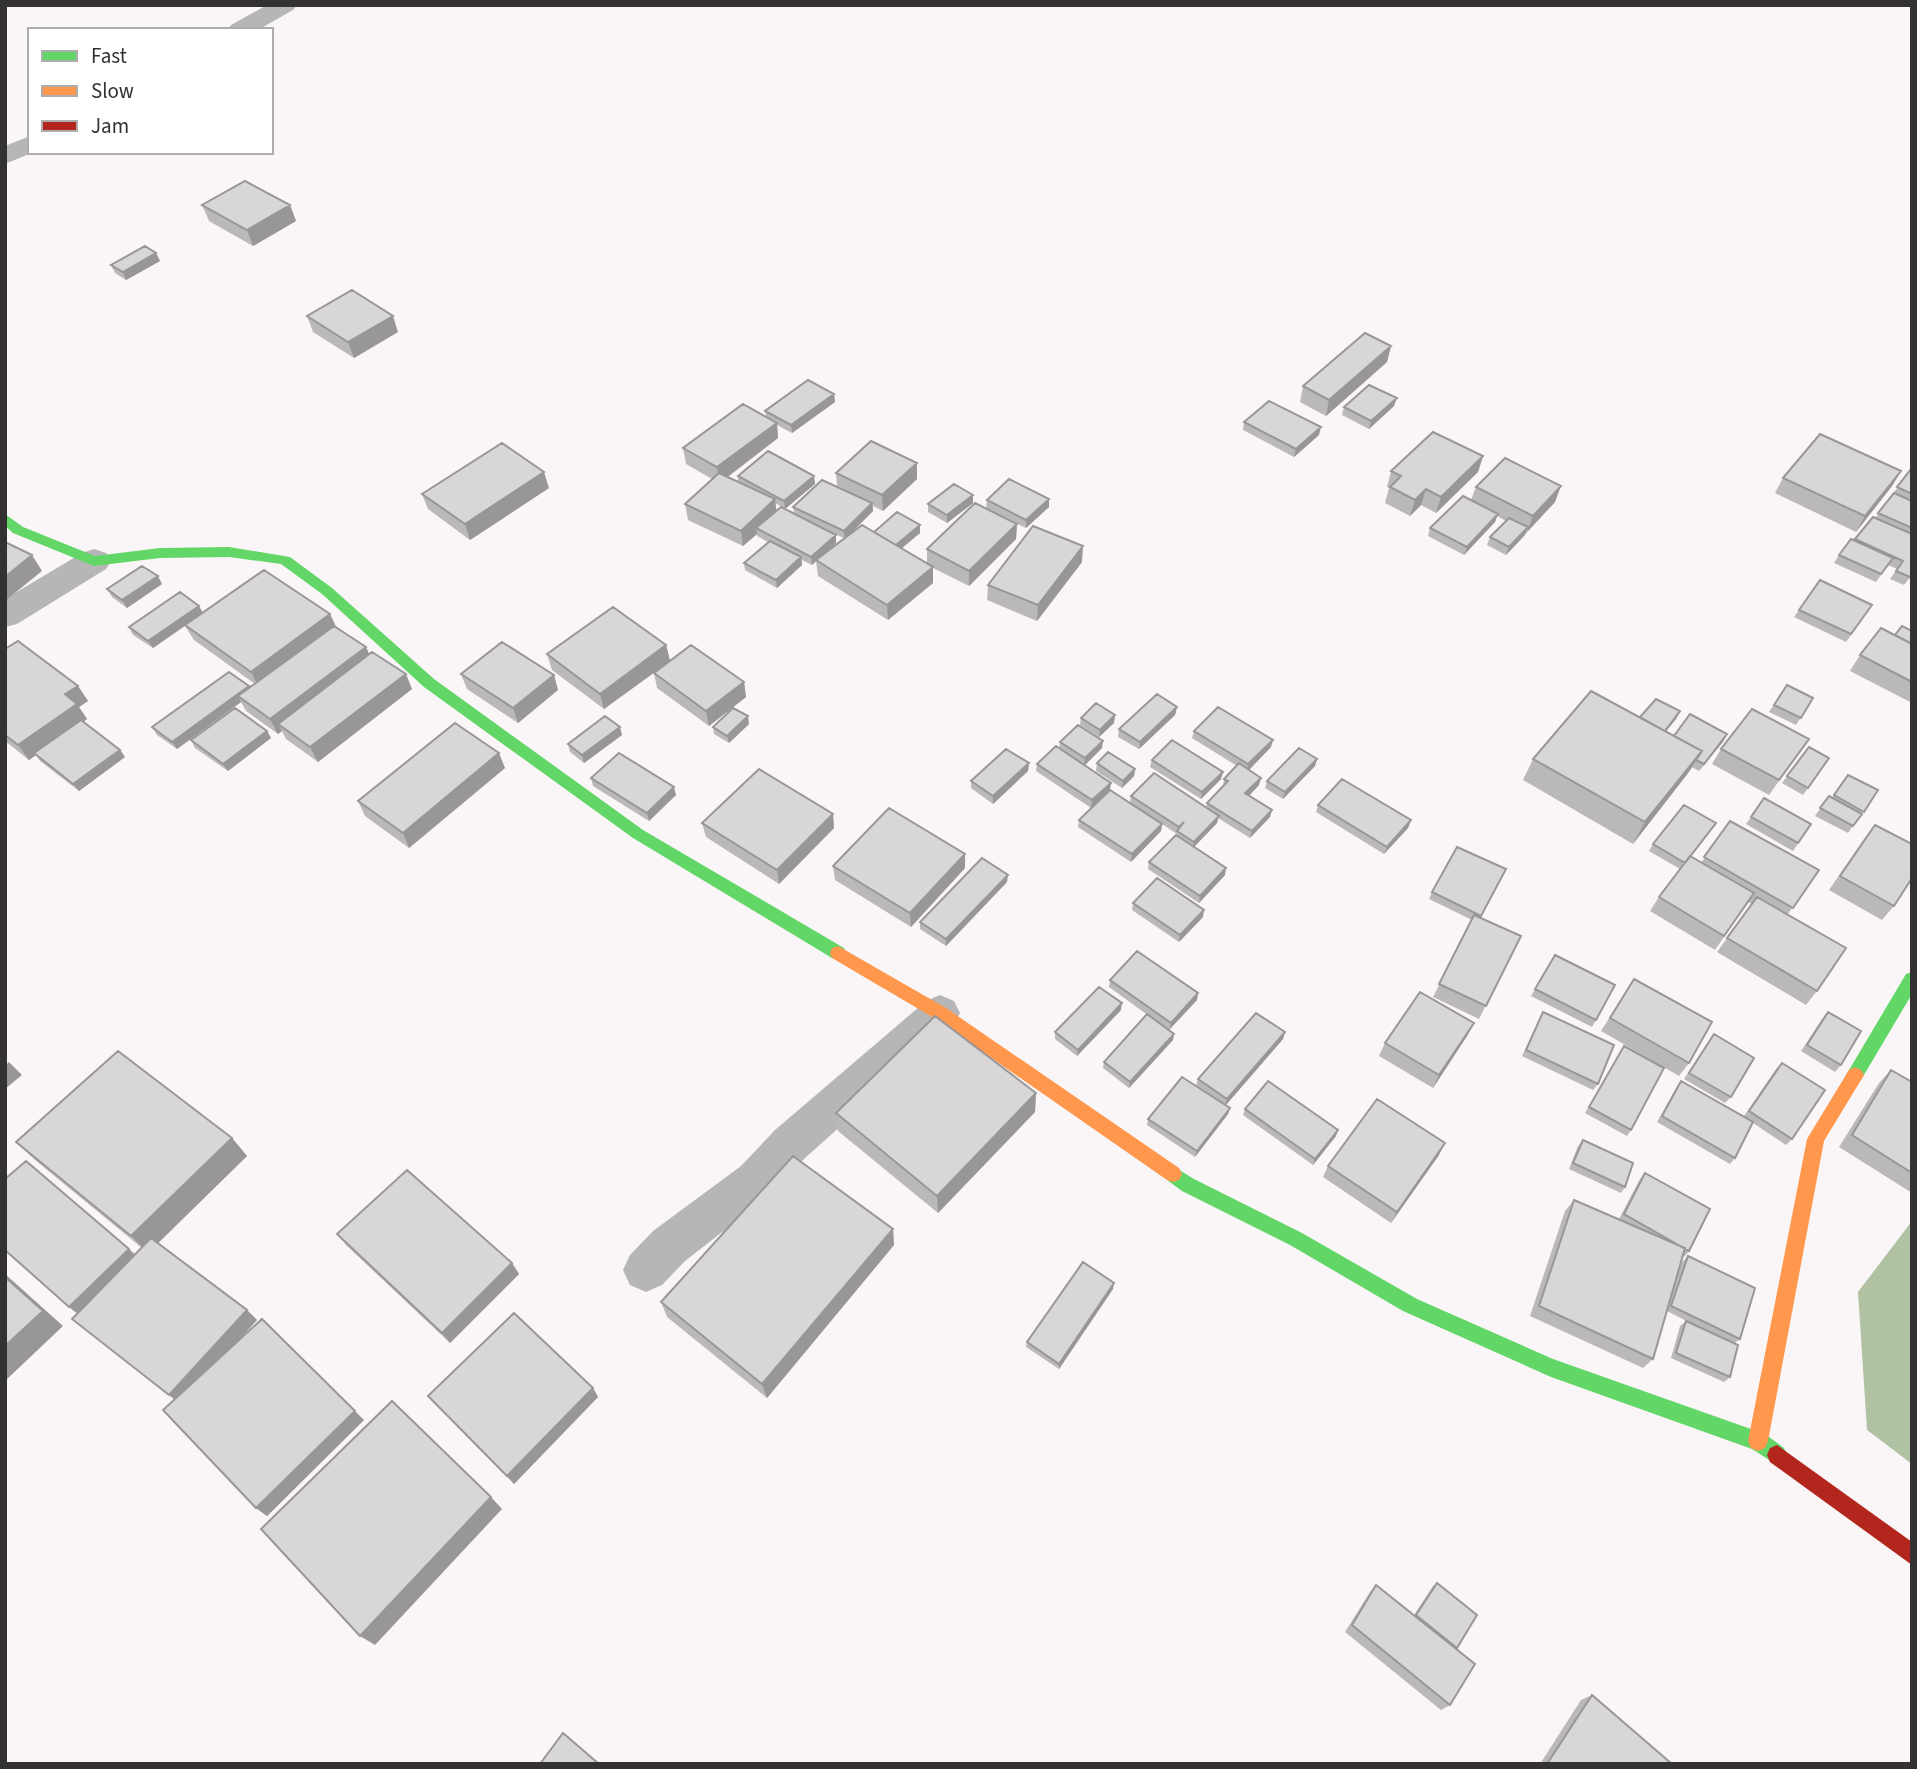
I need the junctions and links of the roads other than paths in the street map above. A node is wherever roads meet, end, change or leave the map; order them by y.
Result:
1 (285, 5) edge
2 (244, 28) edge
3 (28, 145) edge
4 (5, 156) edge
5 (5, 518) edge
6 (94, 561) junction
7 (5, 615) edge
8 (1912, 979) edge
9 (940, 1013) junction
10 (646, 1270) dead end
11 (1758, 1441) junction
12 (1912, 1555) edge

1 - 2 street
3 - 4 street
5 - 6 street
6 - 7 street
6 - 9 street
8 - 11 street
9 - 10 street
9 - 11 street
11 - 12 street

